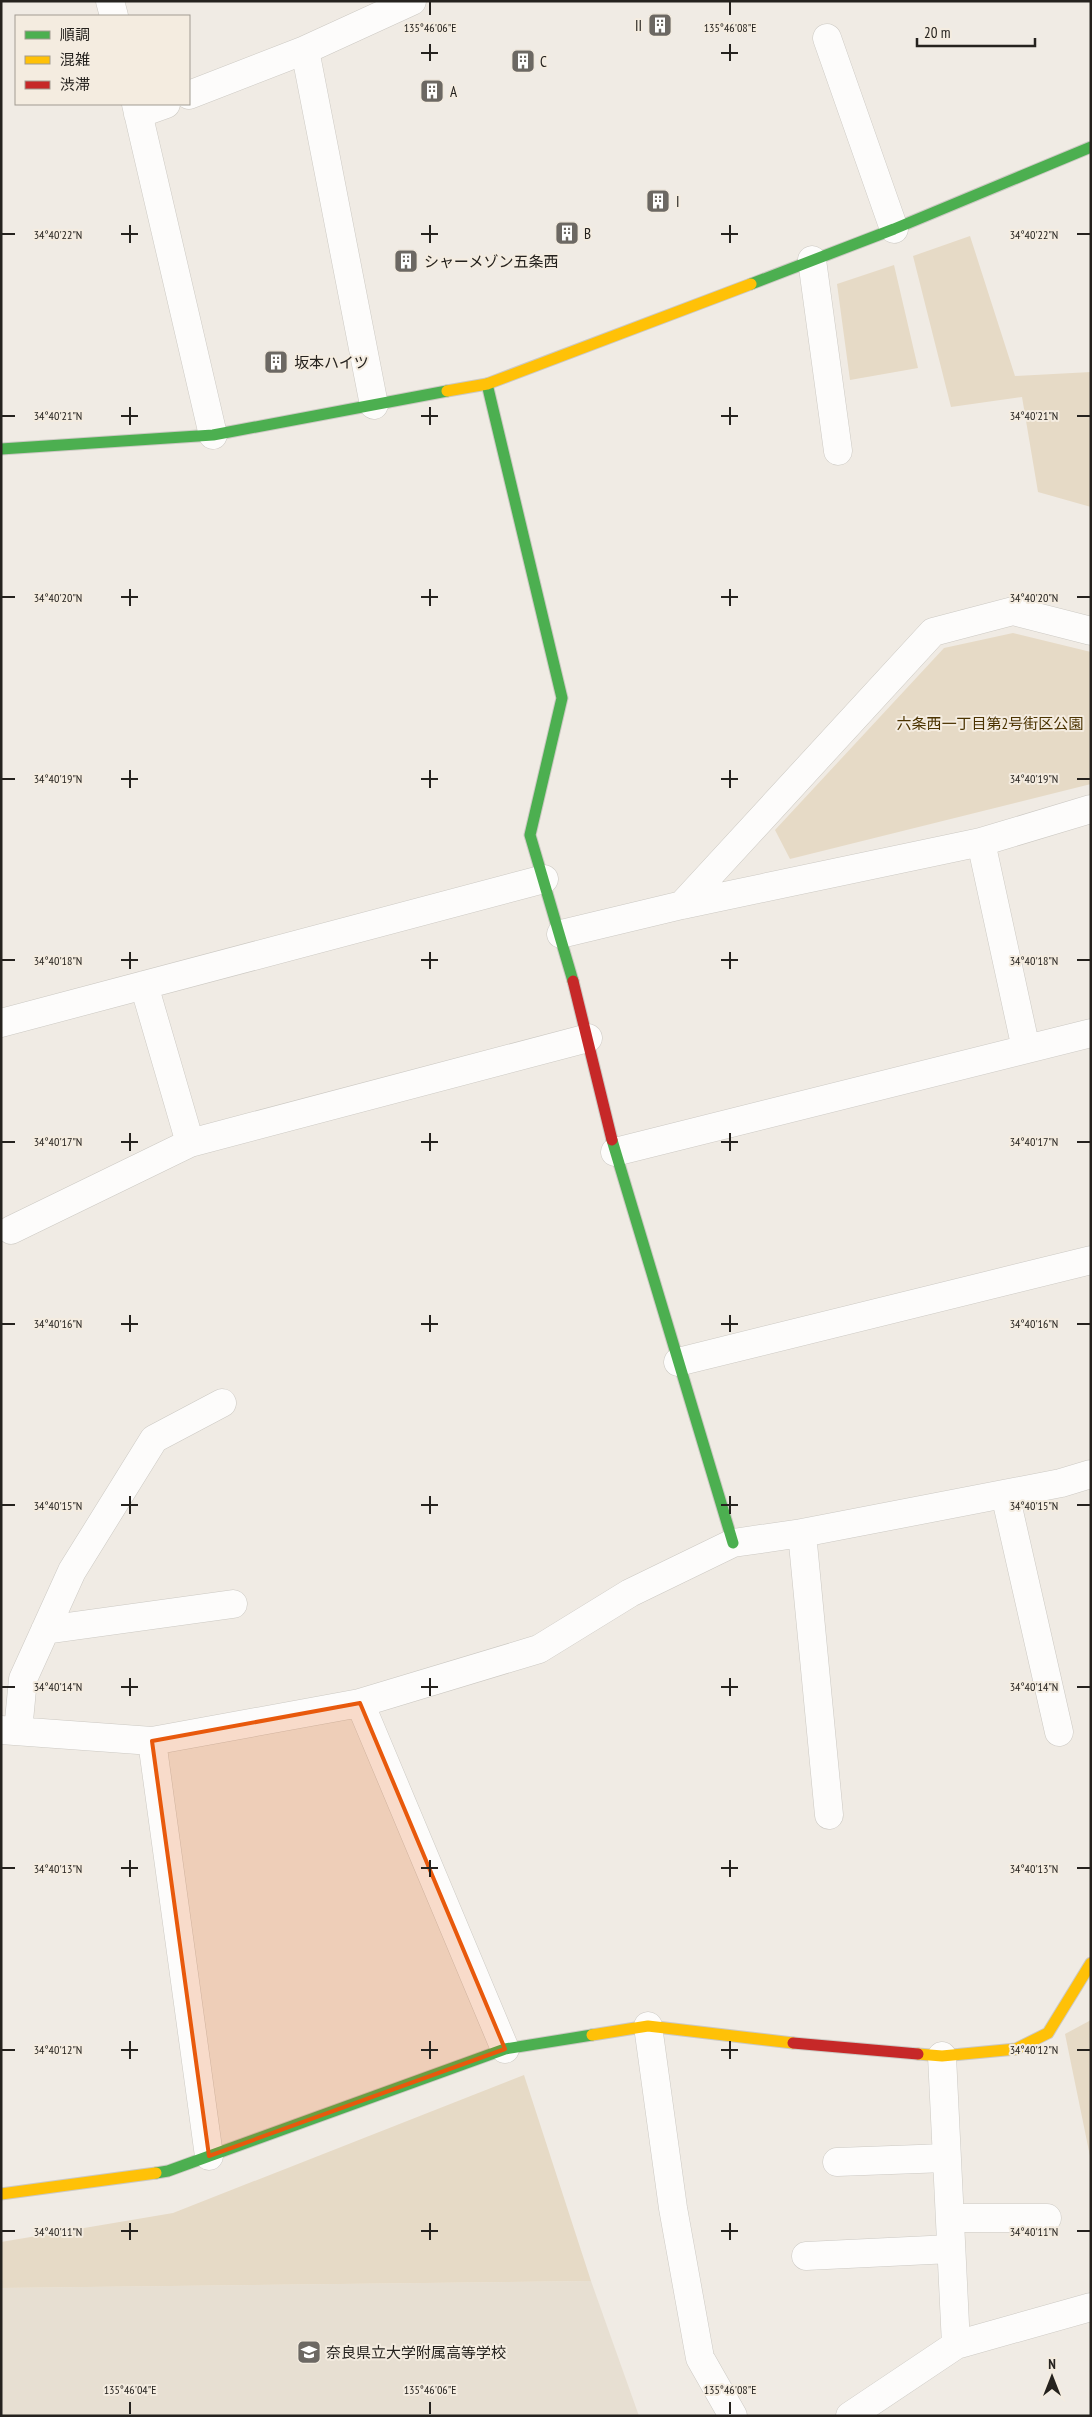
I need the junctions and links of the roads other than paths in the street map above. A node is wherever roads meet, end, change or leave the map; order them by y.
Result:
1 (110, 1) edge
2 (412, 1) edge
3 (114, 15) edge
4 (828, 38) dead end
5 (305, 50) junction
6 (190, 95) edge
7 (160, 105) edge
8 (137, 109) edge
9 (1091, 148) edge
10 (894, 229) junction
11 (812, 260) junction
12 (487, 384) junction
13 (374, 405) junction
14 (213, 435) junction
15 (1, 449) edge
16 (838, 451) dead end
17 (1091, 631) edge
18 (1091, 809) edge
19 (981, 842) junction
20 (544, 878) junction
21 (682, 905) junction
22 (561, 934) junction
23 (144, 985) junction
24 (1, 1023) edge
25 (1091, 1033) edge
26 (588, 1038) junction
27 (1026, 1049) junction
28 (190, 1143) junction
29 (615, 1152) junction
30 (11, 1230) dead end
31 (1091, 1260) edge
32 (678, 1362) junction
33 (222, 1404) dead end
34 (1091, 1474) edge
35 (1005, 1494) junction
36 (802, 1533) junction
37 (733, 1543) junction
38 (233, 1604) dead end
39 (45, 1630) junction
40 (360, 1704) junction
41 (10, 1730) edge
42 (1059, 1732) dead end
43 (152, 1741) junction
44 (828, 1815) dead end
45 (1091, 1963) edge
46 (648, 2026) junction
47 (505, 2049) junction
48 (942, 2056) junction
49 (209, 2156) junction
50 (946, 2158) junction
51 (837, 2162) dead end
52 (1, 2194) edge
53 (950, 2218) junction
54 (1047, 2218) dead end
55 (951, 2249) junction
56 (806, 2256) dead end
57 (1091, 2307) edge
58 (956, 2345) junction
59 (733, 2416) edge
60 (850, 2416) edge

1 - 3 street
2 - 5 street
4 - 10 street
5 - 6 street
5 - 13 street
7 - 8 street
8 - 14 street
9 - 10 street
10 - 11 street
11 - 12 street
11 - 16 street
12 - 13 street
12 - 20 street
13 - 14 street
14 - 15 street
17 - 21 street
18 - 19 street
19 - 21 street
19 - 27 street
20 - 22 street
20 - 23 street
21 - 22 street
22 - 26 street
23 - 24 street
23 - 28 street
25 - 27 street
26 - 28 street
26 - 29 street
27 - 29 street
28 - 30 street
29 - 32 street
31 - 32 street
32 - 37 street
33 - 39 street
34 - 35 street
35 - 36 street
35 - 42 street
36 - 37 street
36 - 44 street
37 - 40 street
38 - 39 street
39 - 41 street
40 - 43 street
40 - 47 street
41 - 43 street
43 - 49 street
45 - 48 street
46 - 47 street
46 - 48 street
46 - 59 street
47 - 49 street
48 - 50 street
49 - 52 street
50 - 51 street
50 - 53 street
53 - 54 street
53 - 55 street
55 - 56 street
55 - 58 street
57 - 58 street
58 - 60 street

